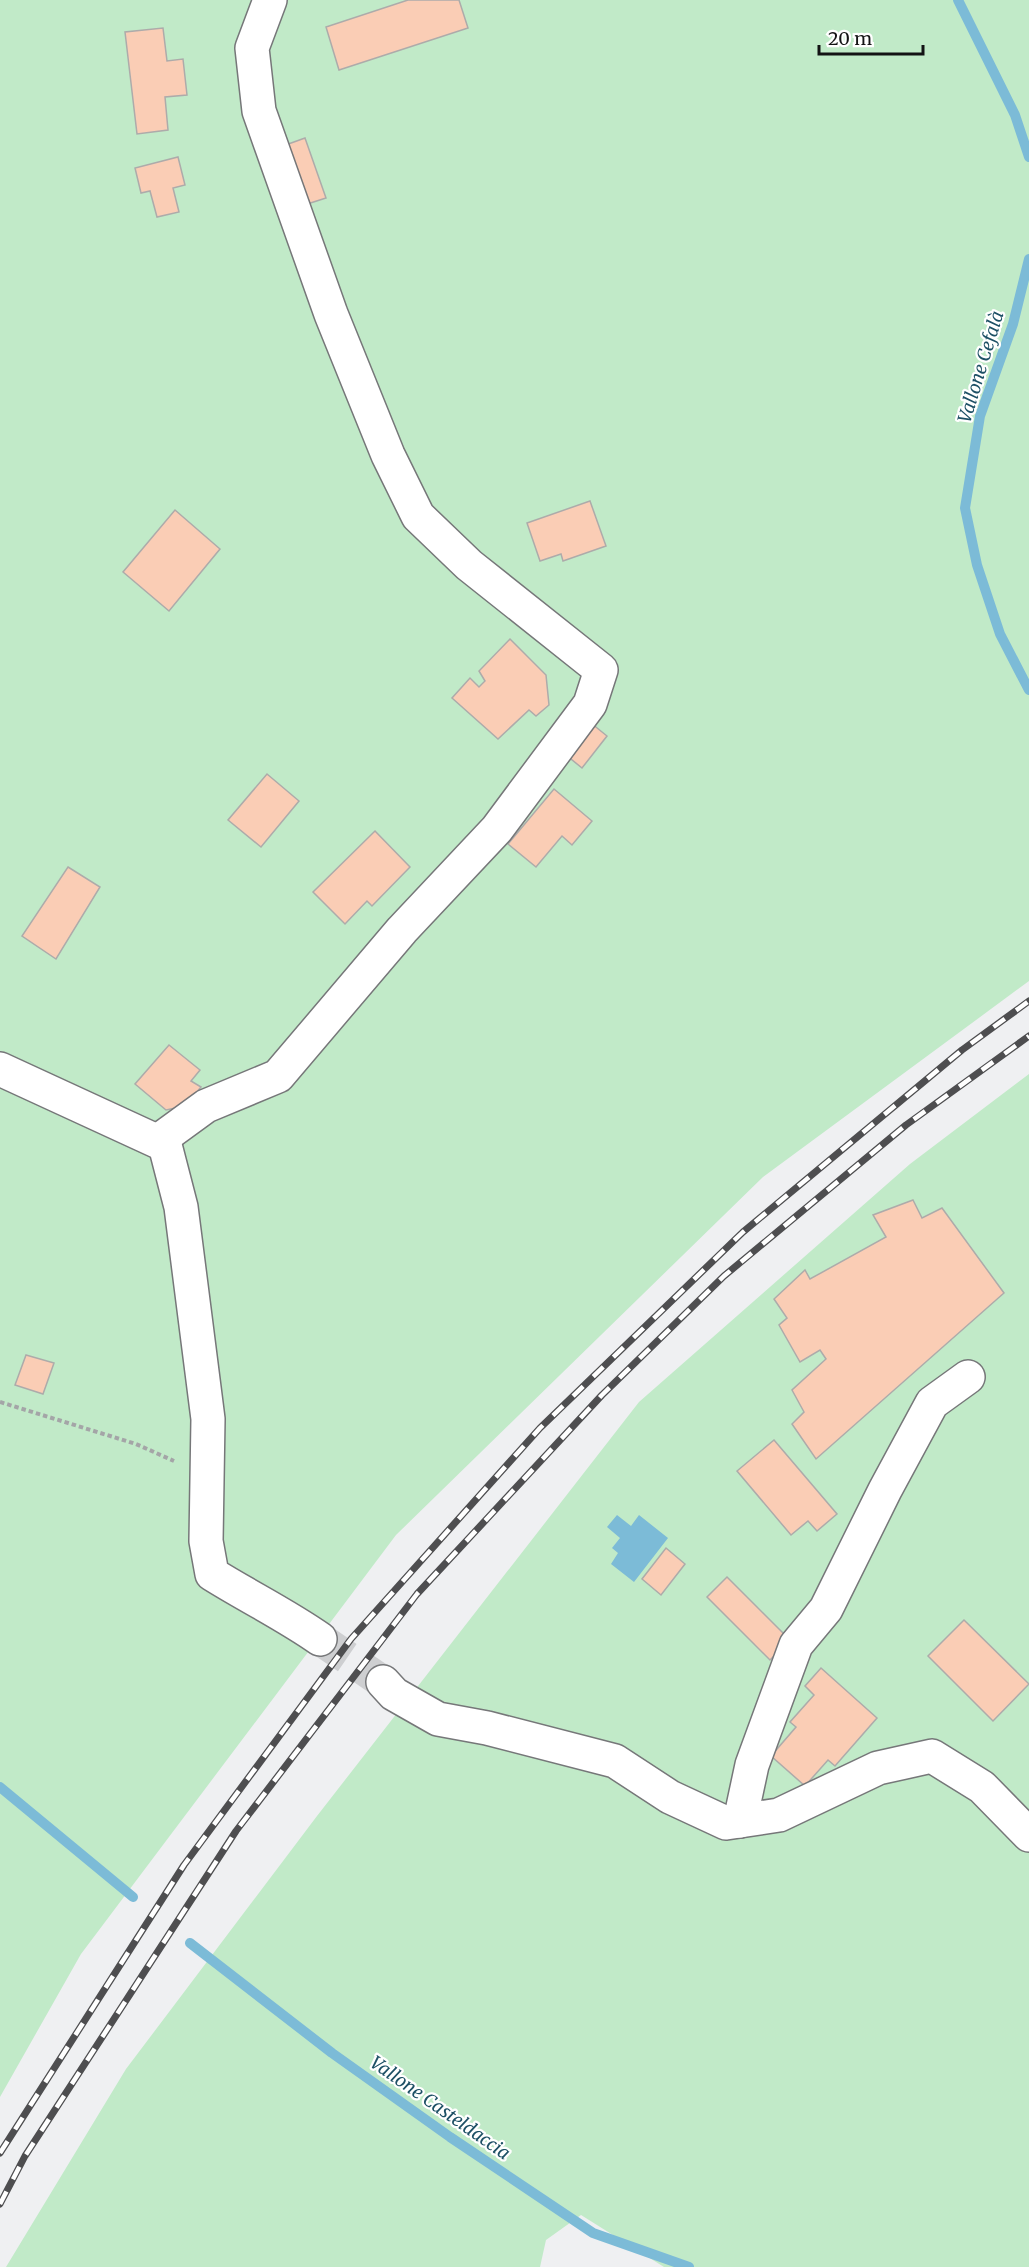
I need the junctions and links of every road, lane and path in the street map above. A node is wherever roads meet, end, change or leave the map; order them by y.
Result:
1 (270, 0) edge
2 (0, 1069) edge
3 (158, 1141) junction
4 (968, 1377) dead end
5 (0, 1402) edge
6 (208, 1476) junction
7 (320, 1639) tunnel mouth
8 (383, 1682) tunnel mouth
9 (740, 1821) junction
10 (1029, 1835) edge

1 - 3 street
2 - 3 street
3 - 6 street
4 - 9 street
5 - 6 path
6 - 7 street
8 - 9 street
9 - 10 street

